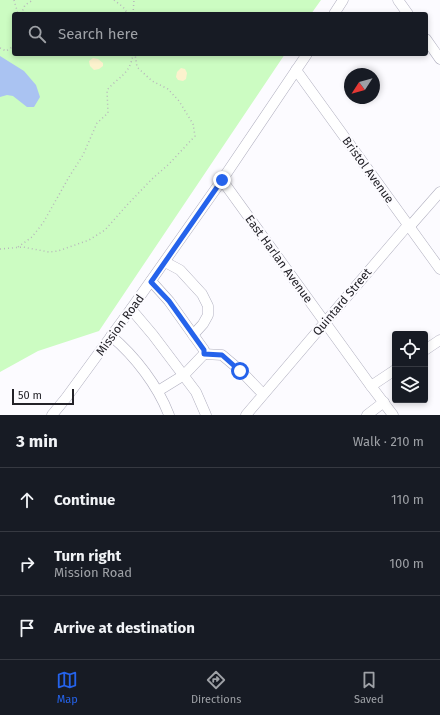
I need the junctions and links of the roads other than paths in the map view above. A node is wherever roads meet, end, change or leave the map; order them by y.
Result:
1 (343, 0) edge
2 (398, 0) edge
3 (335, 12) edge
4 (407, 12) edge
5 (428, 42) edge
6 (306, 56) edge
7 (440, 58) edge
8 (296, 70) junction
9 (222, 180) junction
10 (440, 192) edge
11 (408, 225) junction
12 (166, 262) junction
13 (440, 269) edge
14 (151, 282) junction
15 (132, 309) junction
16 (325, 322) junction
17 (193, 335) junction
18 (111, 336) junction
19 (440, 340) edge
20 (428, 348) edge
21 (204, 354) junction
22 (392, 372) edge
23 (184, 375) junction
24 (371, 386) junction
25 (158, 391) junction
26 (264, 394) junction
27 (384, 402) junction
28 (52, 415) edge
29 (169, 415) edge
30 (206, 415) edge
31 (246, 415) edge
32 (367, 415) edge
33 (393, 415) edge

1 - 3 street
2 - 4 street
5 - 7 street
6 - 8 street, Mission Road
8 - 9 street, Mission Road
8 - 11 street, Bristol Avenue
9 - 12 street, Mission Road
9 - 16 street, East Harlan Avenue
10 - 11 street, Quintard Street
11 - 13 street, Bristol Avenue
11 - 16 street, Quintard Street
12 - 14 street, Mission Road
12 - 17 street
14 - 15 street, Mission Road
14 - 17 street
15 - 18 street, Mission Road
15 - 23 street
16 - 24 street, East Harlan Avenue
16 - 26 street, Quintard Street
17 - 21 street
18 - 25 street
18 - 28 street, Mission Road
19 - 20 street
21 - 23 street
21 - 26 street
22 - 24 street
23 - 25 street
23 - 30 street
24 - 27 street, East Harlan Avenue
25 - 29 street
26 - 31 street, Quintard Street
27 - 32 street
27 - 33 street, East Harlan Avenue

